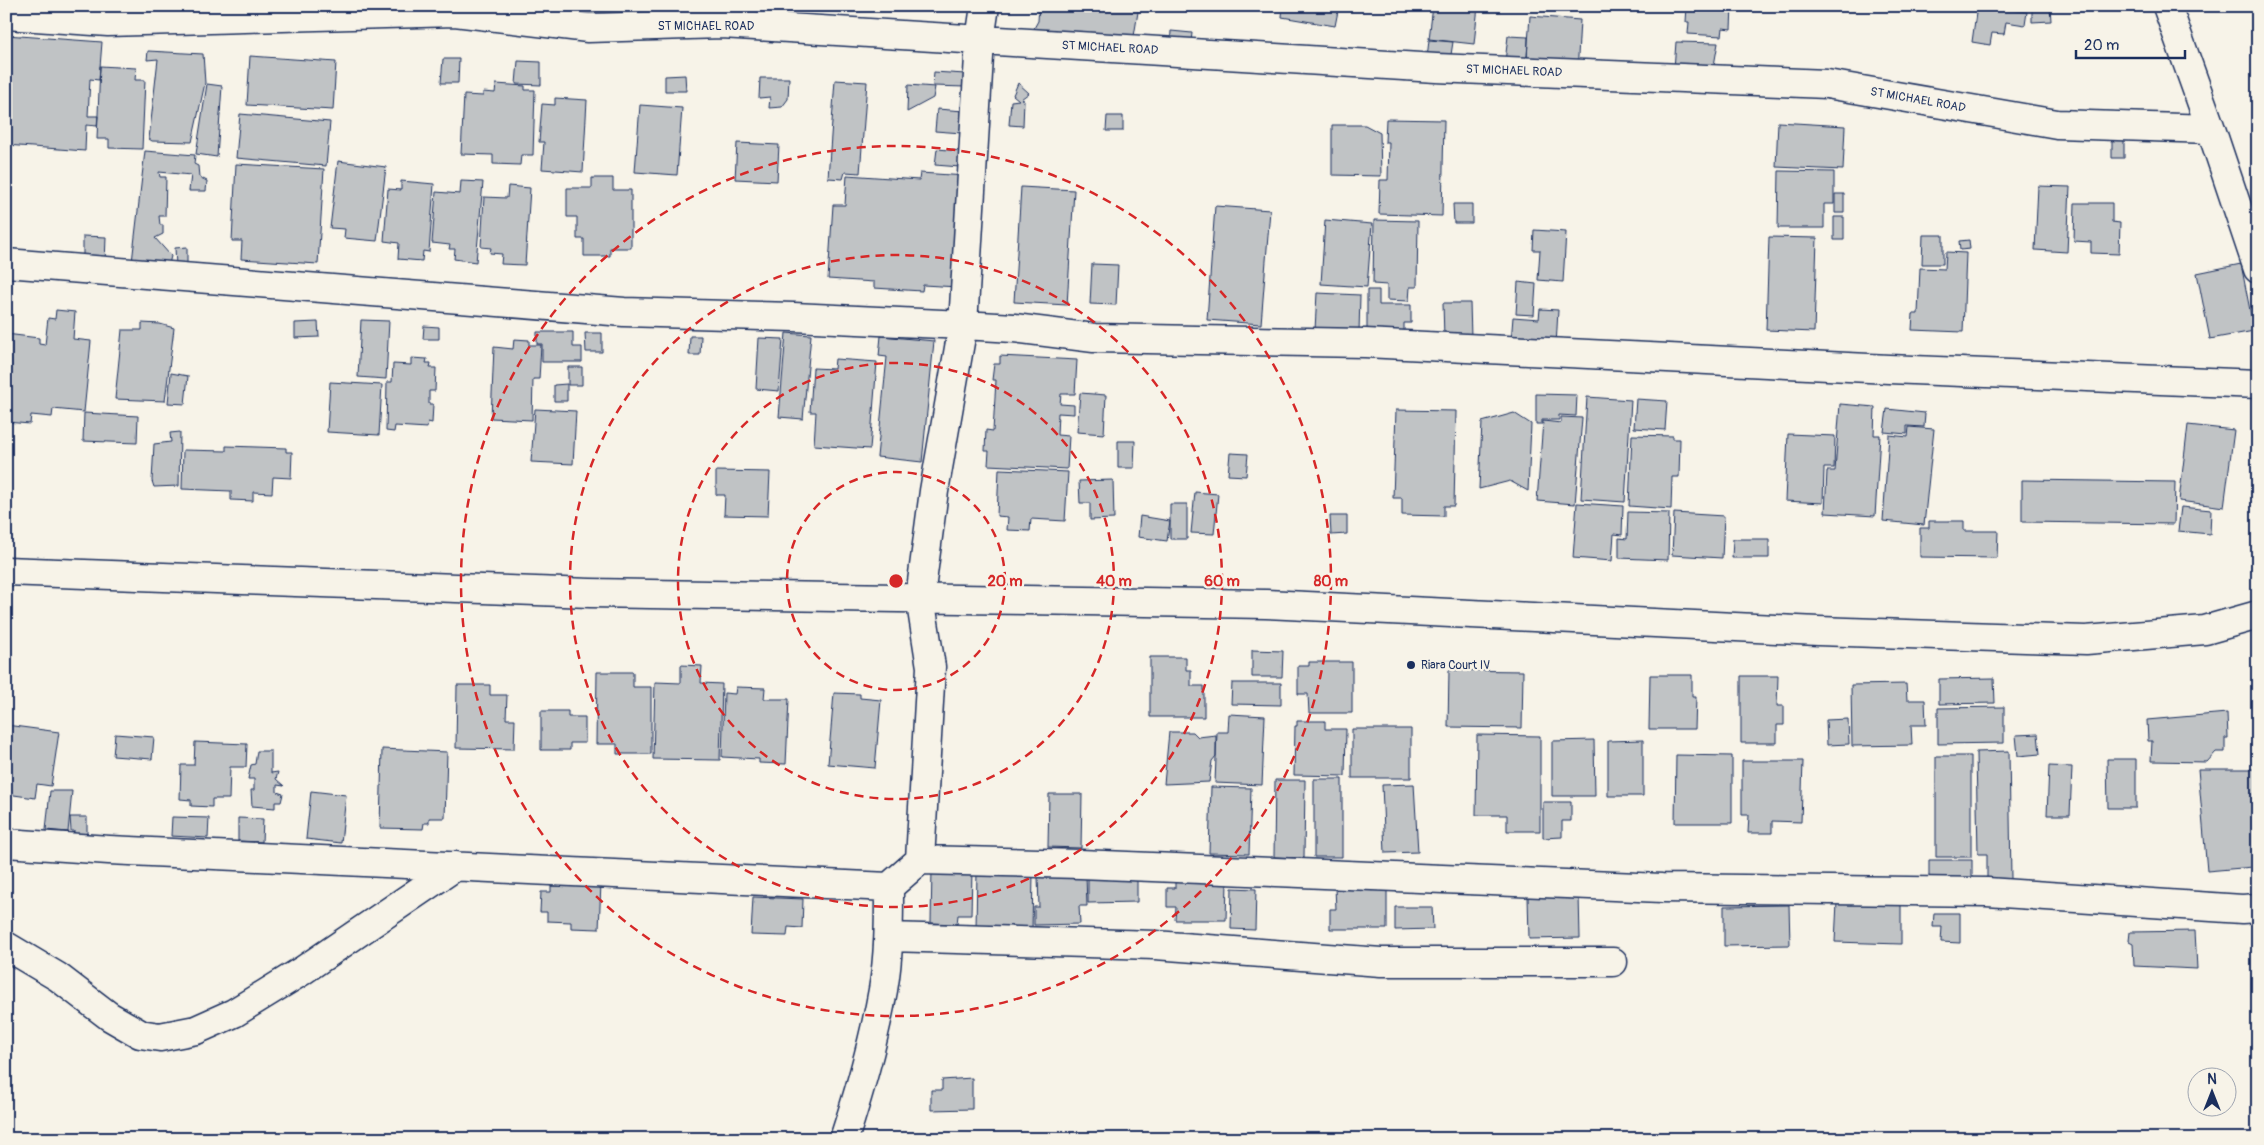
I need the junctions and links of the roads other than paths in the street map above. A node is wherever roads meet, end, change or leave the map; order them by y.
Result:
1 (985, 6) edge
2 (2167, 6) edge
3 (6, 15) edge
4 (980, 40) junction
5 (2211, 129) junction
6 (6, 263) edge
7 (2258, 269) edge
8 (963, 325) junction
9 (2258, 384) edge
10 (6, 571) edge
11 (920, 597) junction
12 (2258, 615) edge
13 (6, 843) edge
14 (920, 860) junction
15 (456, 866) junction
16 (890, 887) junction
17 (2258, 908) edge
18 (889, 937) junction
19 (6, 946) edge
20 (1612, 962) dead end
21 (844, 1139) edge

1 - 4 street
2 - 5 street
3 - 4 street, ST MICHAEL ROAD
4 - 5 street, ST MICHAEL ROAD
4 - 8 street
5 - 7 street
6 - 8 street
8 - 9 street
8 - 11 street
10 - 11 street
11 - 12 street
11 - 14 street
13 - 15 street
14 - 16 street
14 - 17 street
15 - 16 street
15 - 19 street
16 - 18 street
18 - 20 street
18 - 21 street

